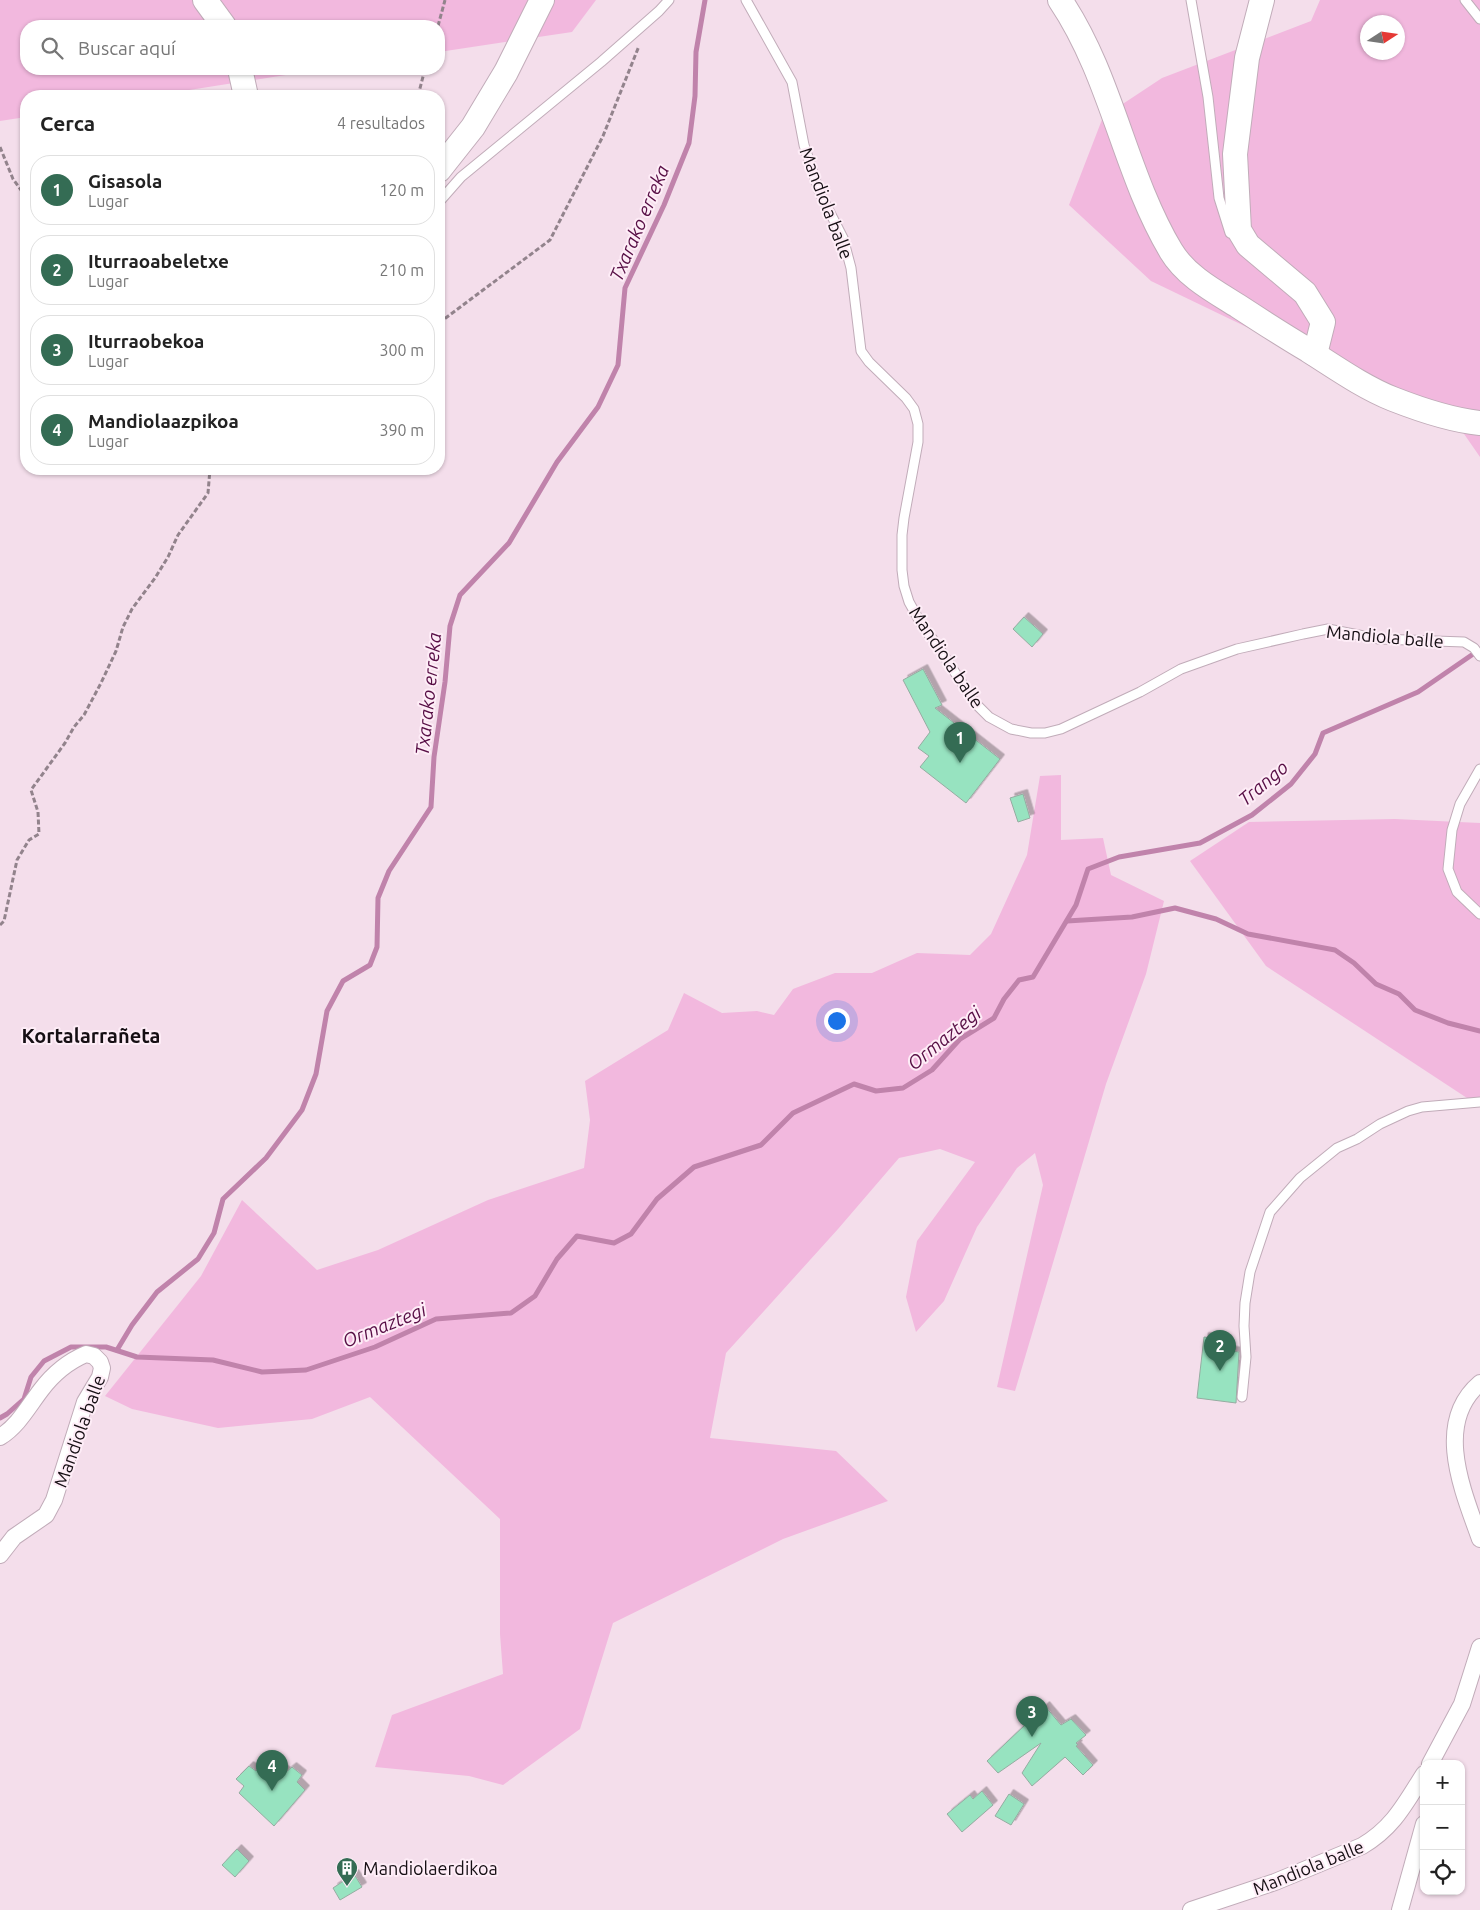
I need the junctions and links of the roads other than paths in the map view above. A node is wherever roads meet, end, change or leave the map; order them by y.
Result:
1 (205, 0) edge
2 (542, 0) edge
3 (669, 0) edge
4 (746, 0) edge
5 (1060, 0) edge
6 (1191, 0) edge
7 (1262, 0) edge
8 (1465, 0) edge
9 (1480, 19) edge
10 (220, 20) edge
11 (241, 75) edge
12 (245, 90) edge
13 (445, 162) edge
14 (445, 195) edge
15 (1248, 245) junction
16 (1315, 354) junction
17 (1480, 423) edge
18 (1480, 656) edge
19 (1480, 769) edge
20 (1480, 914) edge
21 (1480, 1102) edge
22 (1480, 1383) edge
23 (1242, 1397) dead end
24 (0, 1437) edge
25 (1480, 1539) edge
26 (0, 1555) edge
27 (1480, 1647) edge
28 (1445, 1737) junction
29 (1432, 1760) edge
30 (1442, 1760) edge
31 (1420, 1781) edge
32 (1420, 1838) edge
33 (1191, 1910) edge
34 (1400, 1910) edge

1 - 10 street
2 - 13 street
3 - 14 lane
4 - 18 lane, Mandiola balle
5 - 16 street
6 - 15 lane
7 - 15 street
8 - 9 lane
11 - 12 street
15 - 16 street
16 - 17 street
19 - 20 lane
21 - 23 lane
22 - 25 street
24 - 26 street, Mandiola balle
27 - 28 street
28 - 29 street
28 - 30 street
31 - 33 street, Mandiola balle
32 - 34 street

